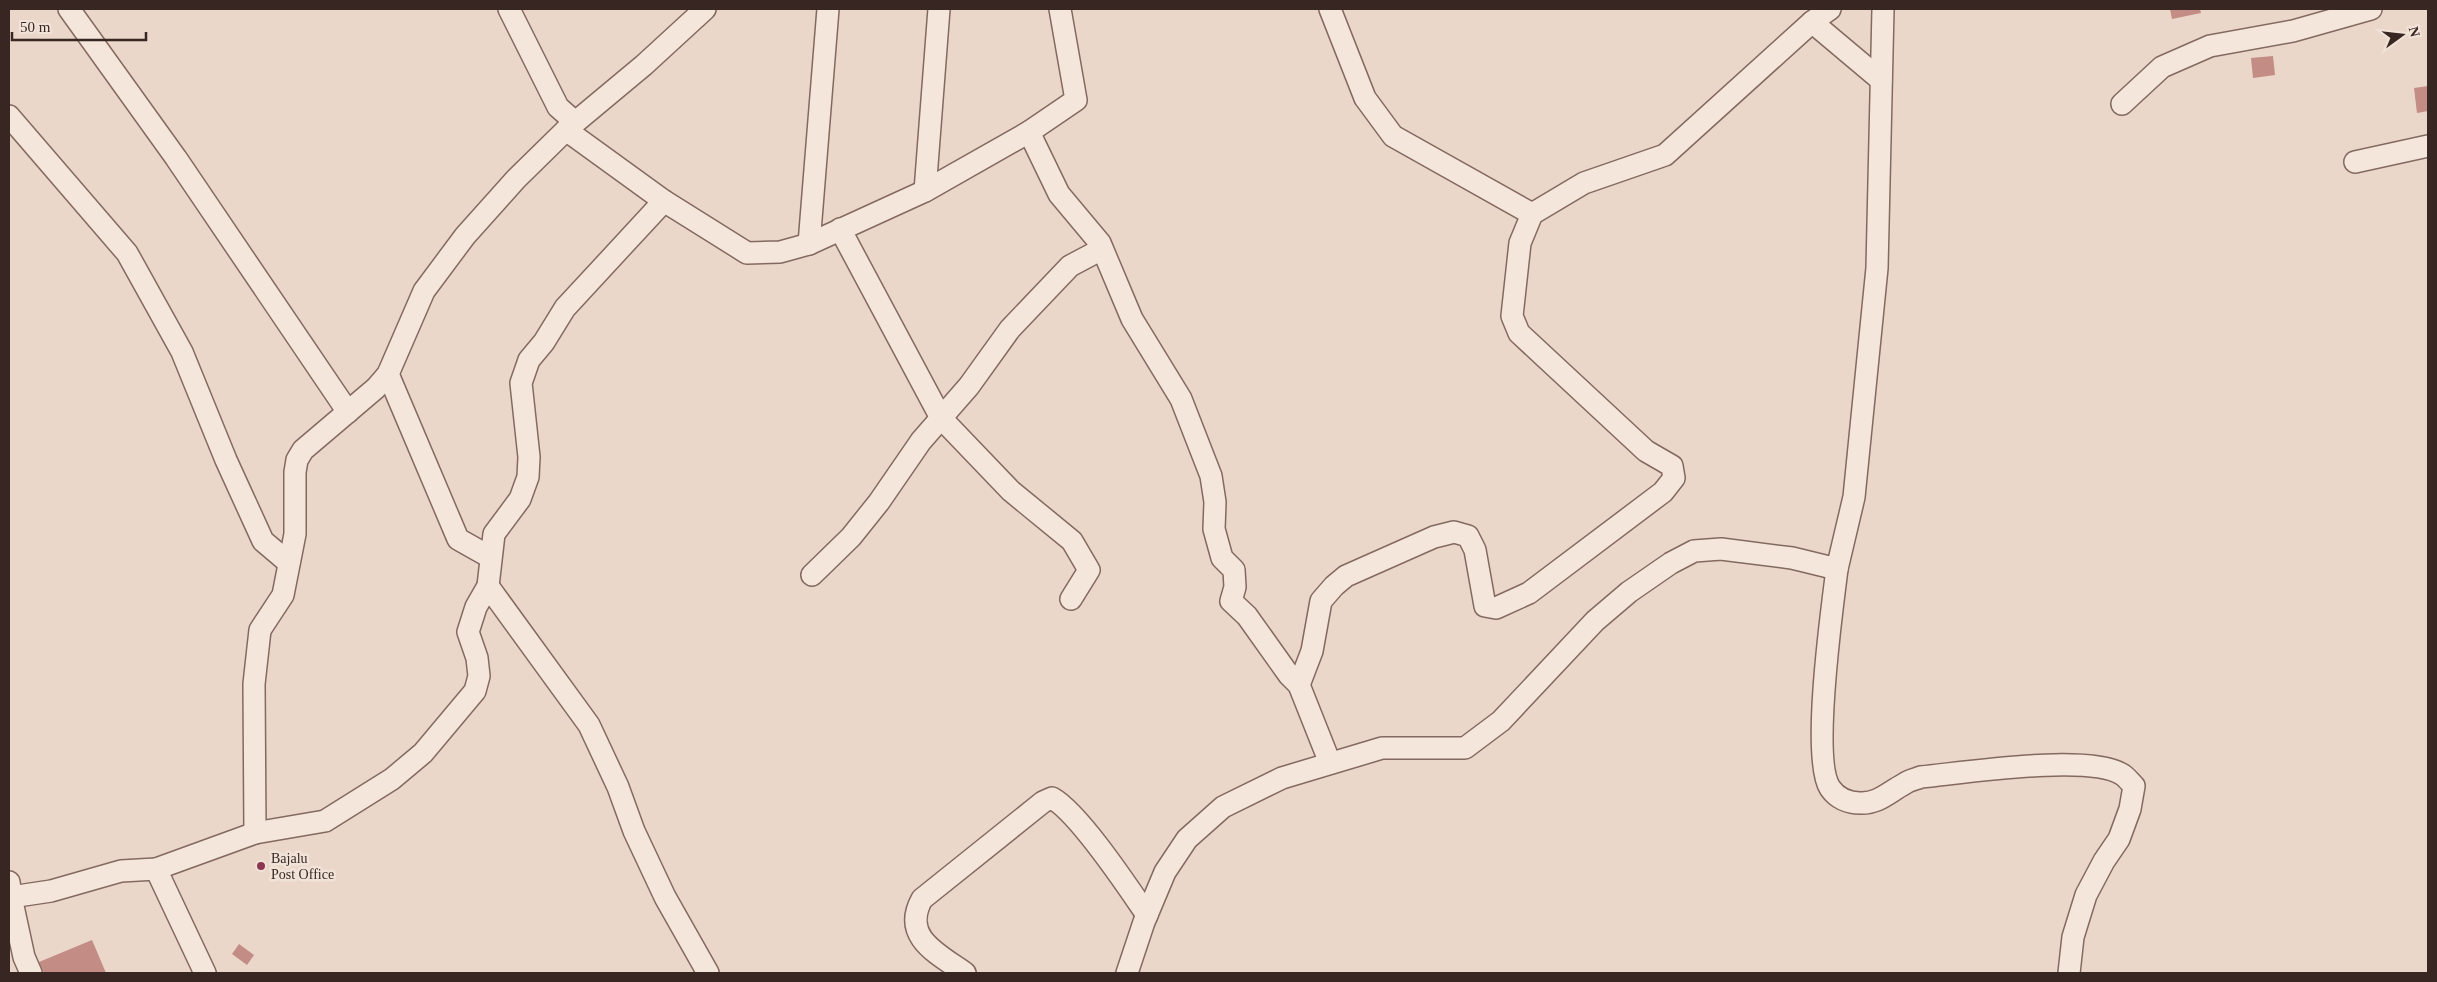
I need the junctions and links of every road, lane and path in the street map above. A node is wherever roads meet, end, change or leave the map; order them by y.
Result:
1 (69, 9) edge
2 (509, 9) edge
3 (828, 9) edge
4 (939, 9) edge
5 (1060, 9) edge
6 (1330, 9) edge
7 (1830, 9) edge
8 (1883, 9) edge
9 (2371, 9) edge
10 (702, 10) edge
11 (1812, 22) junction
12 (1881, 80) junction
13 (2122, 104) dead end
14 (9, 116) edge
15 (570, 126) junction
16 (1029, 132) junction
17 (2428, 146) edge
18 (2355, 162) dead end
19 (925, 191) junction
20 (664, 201) junction
21 (1532, 214) junction
22 (840, 229) junction
23 (809, 244) junction
24 (1102, 250) junction
25 (388, 374) junction
26 (348, 412) junction
27 (941, 418) junction
28 (490, 557) junction
29 (289, 563) junction
30 (1838, 569) junction
31 (812, 574) dead end
32 (488, 586) junction
33 (1071, 598) dead end
34 (1299, 685) junction
35 (1330, 762) junction
36 (255, 833) junction
37 (156, 869) junction
38 (9, 887) edge
39 (1147, 915) junction
40 (32, 973) edge
41 (205, 973) edge
42 (708, 973) edge
43 (965, 973) edge
44 (1127, 973) edge
45 (2069, 973) edge

1 - 26 street
2 - 15 street
3 - 23 street
4 - 19 street
5 - 16 street
6 - 21 street
7 - 11 street
8 - 12 street
9 - 13 street
10 - 15 street
11 - 12 street
11 - 21 street
12 - 30 street
14 - 29 street
15 - 20 street
15 - 25 street
16 - 19 street
16 - 24 street
17 - 18 street
19 - 22 street
20 - 23 street
20 - 28 street
21 - 34 street
22 - 23 street
22 - 27 street
24 - 27 street
24 - 34 street
25 - 26 street
25 - 28 street
26 - 29 street
27 - 31 street
27 - 33 street
28 - 32 street
29 - 36 street
30 - 35 street
30 - 45 street
32 - 36 street
32 - 42 street
34 - 35 street
35 - 39 street
36 - 37 street
37 - 38 street
37 - 41 street
38 - 40 street
39 - 43 street
39 - 44 street

